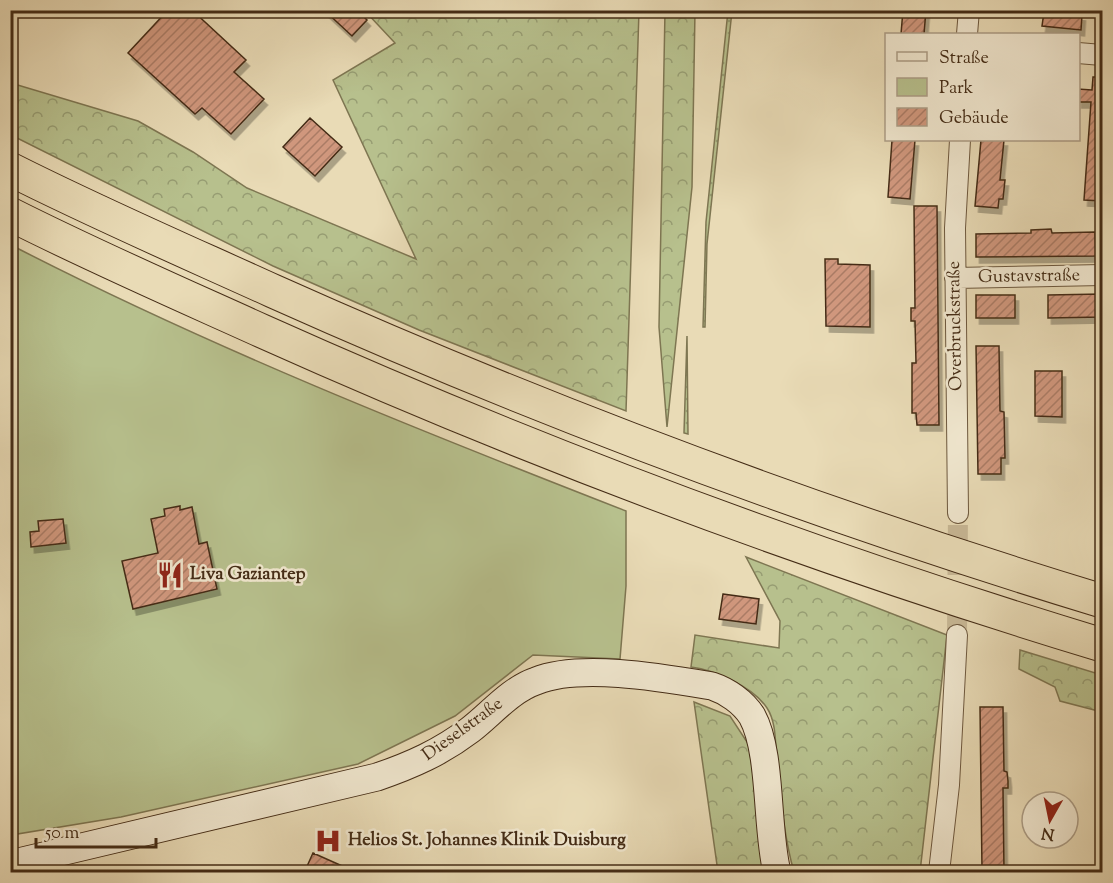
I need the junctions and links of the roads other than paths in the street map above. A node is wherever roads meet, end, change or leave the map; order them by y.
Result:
1 (969, 10) edge
2 (967, 33) edge
3 (1080, 53) edge
4 (1102, 55) edge
5 (960, 141) edge
6 (10, 169) edge
7 (10, 214) edge
8 (1102, 275) edge
9 (955, 278) junction
10 (958, 513) tunnel mouth
11 (1102, 601) edge
12 (957, 634) tunnel mouth
13 (1102, 645) edge
14 (10, 864) edge
15 (777, 873) edge
16 (939, 873) edge

1 - 2 street
3 - 4 street
5 - 9 street, Overbruckstraße
6 - 11 highway
7 - 13 highway
8 - 9 street, Gustavstraße
9 - 10 street, Overbruckstraße
12 - 16 street
14 - 15 street, Dieselstraße

